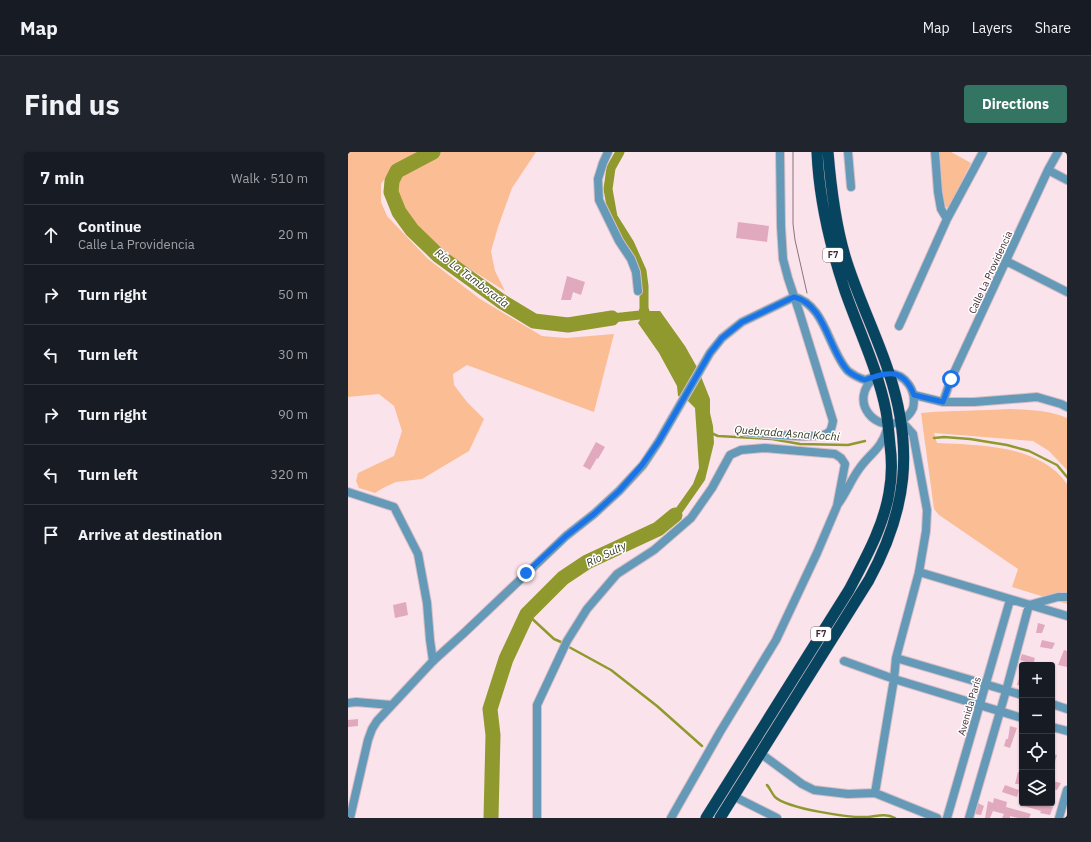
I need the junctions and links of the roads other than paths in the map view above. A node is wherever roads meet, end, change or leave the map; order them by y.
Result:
1 (608, 152) edge
2 (780, 152) edge
3 (817, 152) edge
4 (828, 152) edge
5 (848, 152) edge
6 (936, 152) edge
7 (983, 152) edge
8 (1058, 152) edge
9 (1048, 170) junction
10 (1067, 180) edge
11 (851, 187) dead end
12 (948, 219) junction
13 (1006, 261) junction
14 (638, 291) dead end
15 (1067, 292) edge
16 (794, 297) junction
17 (899, 326) dead end
18 (889, 373) junction
19 (876, 376) junction
20 (914, 395) junction
21 (943, 402) junction
22 (1067, 407) edge
23 (901, 421) junction
24 (888, 424) junction
25 (746, 432) dead end
26 (348, 492) edge
27 (837, 506) junction
28 (919, 572) junction
29 (1067, 597) edge
30 (1010, 600) junction
31 (1029, 605) junction
32 (1067, 616) edge
33 (896, 658) junction
34 (433, 661) junction
35 (844, 661) dead end
36 (894, 679) junction
37 (986, 685) junction
38 (1006, 691) junction
39 (1019, 695) edge
40 (348, 703) edge
41 (391, 705) junction
42 (979, 705) junction
43 (1055, 705) edge
44 (1067, 709) edge
45 (1000, 711) junction
46 (1019, 717) edge
47 (1055, 728) edge
48 (1067, 732) edge
49 (760, 753) junction
50 (1067, 790) edge
51 (874, 793) junction
52 (733, 796) junction
53 (350, 818) edge
54 (537, 818) edge
55 (671, 818) edge
56 (706, 818) edge
57 (720, 818) edge
58 (778, 818) edge
59 (937, 818) edge
60 (947, 818) edge
61 (969, 818) edge
62 (1058, 818) edge

1 - 14 street
2 - 16 street
3 - 19 highway, F7
4 - 18 highway, F7
5 - 11 street
6 - 12 street
7 - 12 street
8 - 9 street, Calle La Providencia
9 - 10 street
9 - 13 street, Calle La Providencia
12 - 17 street
13 - 15 street
13 - 21 street, Calle La Providencia
16 - 19 street
16 - 25 street
16 - 34 street
18 - 19 street
18 - 20 street
18 - 23 highway, F7
19 - 24 highway, F7
19 - 24 street
20 - 21 street
20 - 23 street
21 - 22 street
23 - 24 street
23 - 28 street
23 - 49 highway, F7
24 - 27 street
24 - 56 highway, F7
26 - 34 street
27 - 54 street
27 - 55 street
28 - 30 street
28 - 33 street
29 - 31 street
30 - 31 street
30 - 37 street, Avenida París
31 - 32 street
31 - 38 street
33 - 36 street
33 - 37 street
34 - 41 street
35 - 36 street
36 - 42 street
36 - 51 street
37 - 38 street
37 - 42 street, Avenida París
38 - 39 street
38 - 45 street
40 - 41 street
41 - 53 street
42 - 45 street
42 - 60 street, Avenida París
43 - 44 street
45 - 46 street
45 - 61 street
47 - 48 street
49 - 51 street
49 - 52 highway, F7
50 - 62 street
51 - 59 street
52 - 57 highway, F7
52 - 58 street

